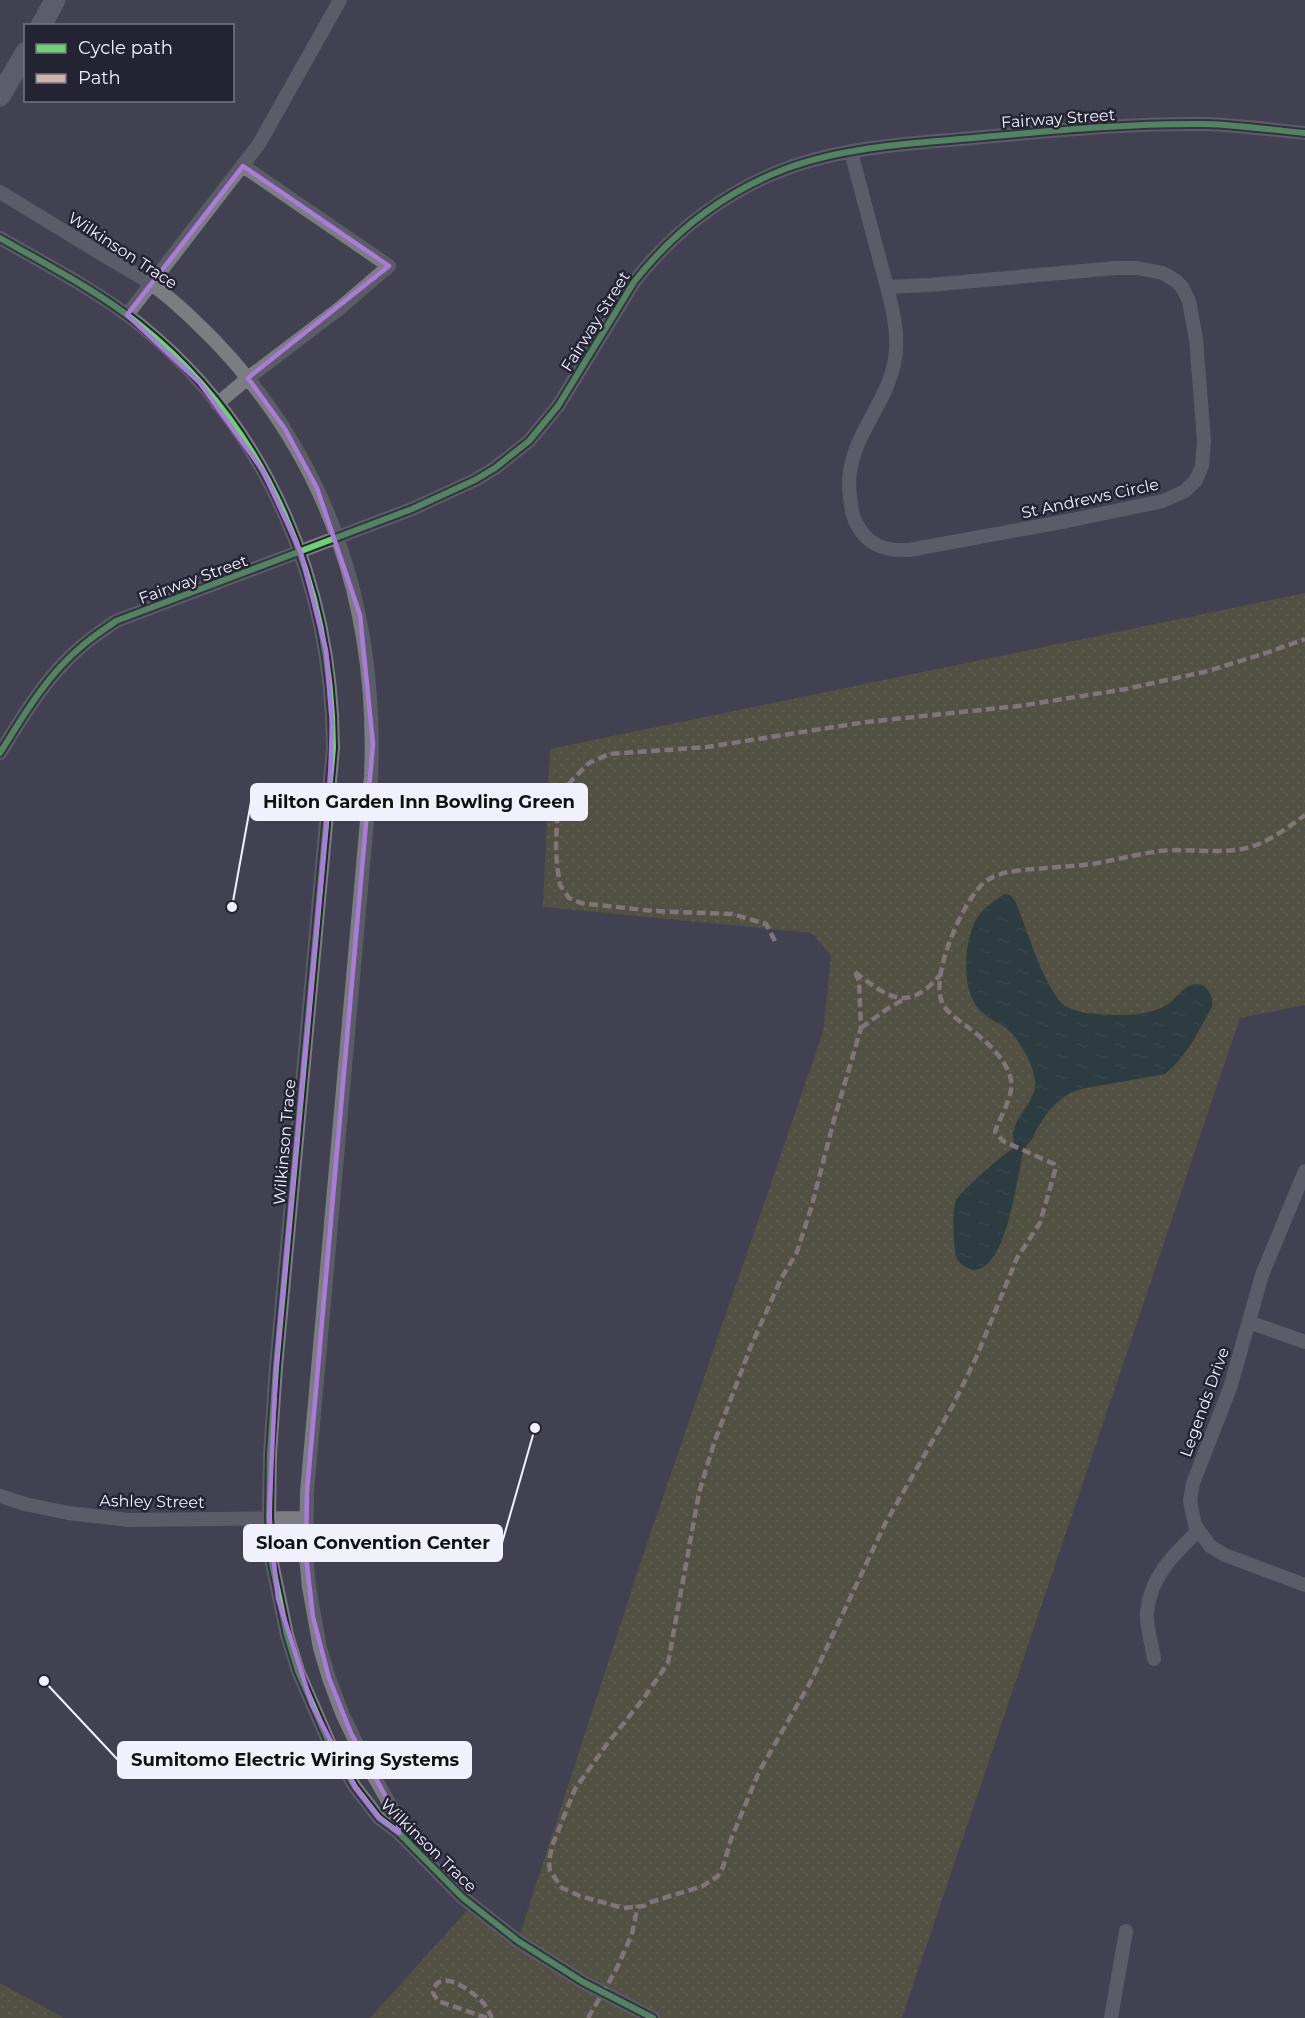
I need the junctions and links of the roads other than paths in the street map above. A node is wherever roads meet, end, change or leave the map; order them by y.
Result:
1 (55, 0) edge
2 (340, 0) edge
3 (41, 24) edge
4 (24, 55) edge
5 (0, 96) edge
6 (1305, 133) edge
7 (851, 152) junction
8 (243, 166) junction
9 (0, 192) edge
10 (0, 238) edge
11 (151, 284) junction
12 (887, 287) junction
13 (127, 315) junction
14 (248, 378) junction
15 (217, 404) junction
16 (338, 538) junction
17 (301, 553) junction
18 (0, 753) edge
19 (1305, 1171) edge
20 (1248, 1322) junction
21 (1305, 1342) edge
22 (0, 1496) edge
23 (269, 1518) junction
24 (306, 1518) junction
25 (1198, 1531) junction
26 (1305, 1585) edge
27 (1154, 1659) dead end
28 (399, 1833) junction
29 (1126, 1931) dead end
30 (652, 2018) edge
31 (1111, 2018) edge

1 - 3 main road
2 - 8 street
4 - 5 main road
6 - 7 street, Fairway Street
7 - 12 street, St Andrews Circle
7 - 16 street, Fairway Street
8 - 11 street
8 - 14 street
9 - 11 street, Wilkinson Trace
10 - 13 street, Wilkinson Trace
11 - 13 street
11 - 14 street, Wilkinson Trace
12 - 12 street, St Andrews Circle
13 - 15 street, Wilkinson Trace
14 - 15 street
14 - 16 street, Wilkinson Trace
15 - 17 street, Wilkinson Trace
16 - 17 street, Fairway Street
16 - 24 street, Wilkinson Trace
17 - 18 street, Fairway Street
17 - 23 street, Wilkinson Trace
19 - 20 street, Legends Drive
20 - 21 street
20 - 25 street, Legends Drive
22 - 23 street, Ashley Street
23 - 24 street, Ashley Street
23 - 28 street, Wilkinson Trace
24 - 28 street, Wilkinson Trace
25 - 26 street
25 - 27 street
28 - 30 street, Wilkinson Trace
29 - 31 street

